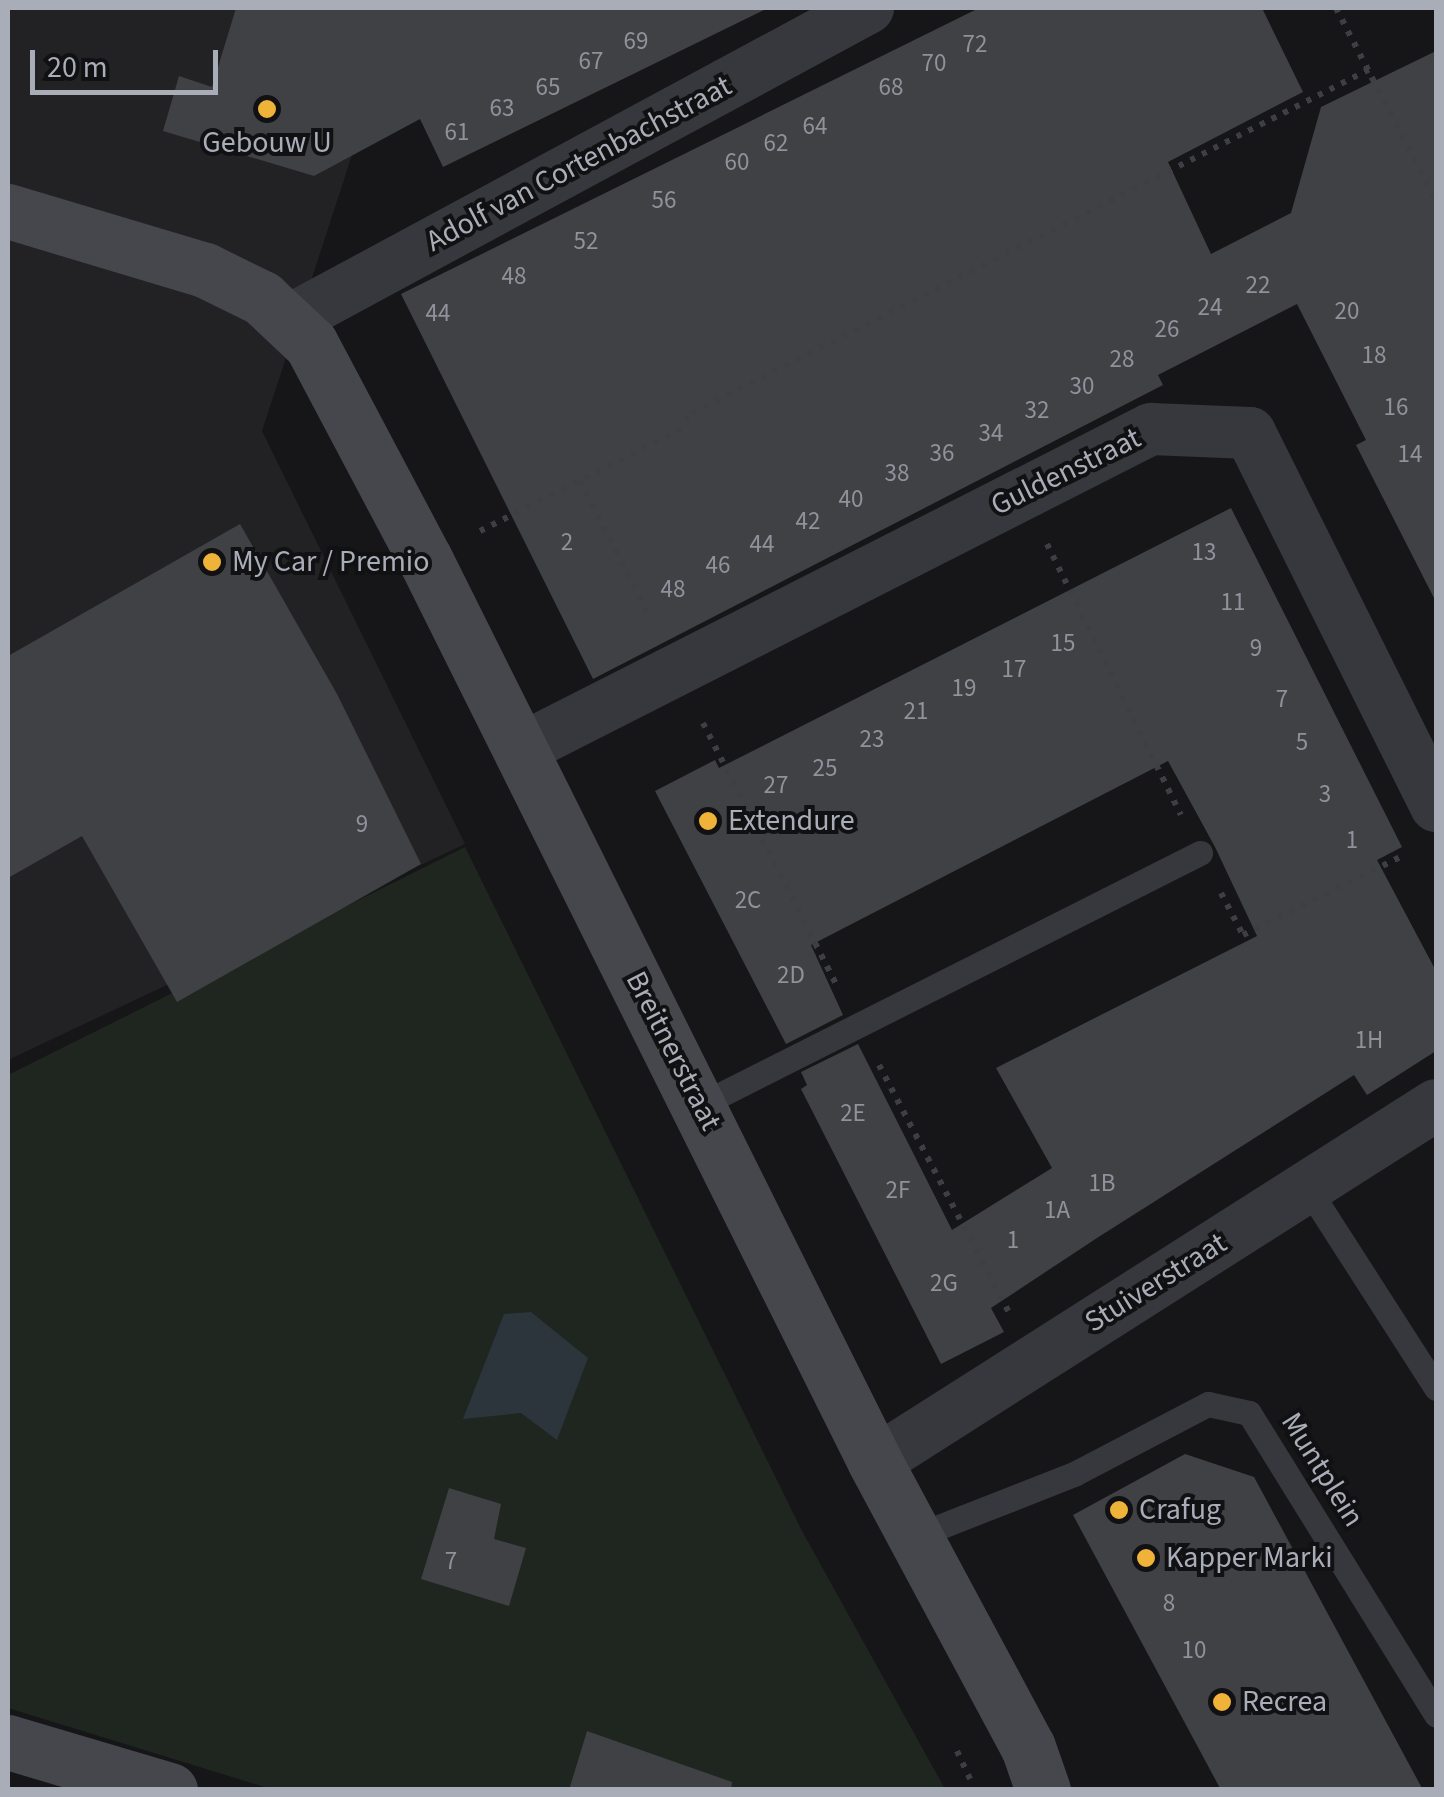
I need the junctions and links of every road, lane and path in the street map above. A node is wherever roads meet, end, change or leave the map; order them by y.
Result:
1 (1336, 8) edge
2 (836, 15) edge
3 (1370, 69) junction
4 (1436, 202) edge
5 (8, 211) edge
6 (290, 320) junction
7 (580, 480) junction
8 (1022, 494) junction
9 (425, 559) junction
10 (675, 669) junction
11 (521, 750) junction
12 (1428, 827) edge
13 (1200, 852) junction
14 (858, 1026) junction
15 (700, 1105) junction
16 (1436, 1106) edge
17 (1307, 1188) junction
18 (1035, 1360) junction
19 (1436, 1388) edge
20 (876, 1462) junction
21 (916, 1536) junction
22 (1436, 1715) edge
23 (8, 1742) edge
24 (170, 1790) edge
25 (1043, 1790) edge

1 - 3 path
2 - 6 street, Adolf van Cortenbachstraat
3 - 4 path
3 - 7 path
5 - 6 street
6 - 9 street, Breitnerstraat
7 - 9 path
7 - 10 path
8 - 10 street, Guldenstraat
8 - 12 street, Guldenstraat
8 - 13 path
9 - 11 street, Breitnerstraat
10 - 11 street, Guldenstraat
10 - 14 path
11 - 15 street, Breitnerstraat
12 - 13 path
13 - 14 lane
14 - 15 lane
14 - 18 path
15 - 20 street, Breitnerstraat
16 - 17 street, Stuiverstraat
17 - 18 street, Stuiverstraat
17 - 19 lane
18 - 20 street, Stuiverstraat
20 - 21 street, Breitnerstraat
21 - 22 lane, Muntplein
21 - 25 street, Breitnerstraat
23 - 24 street

